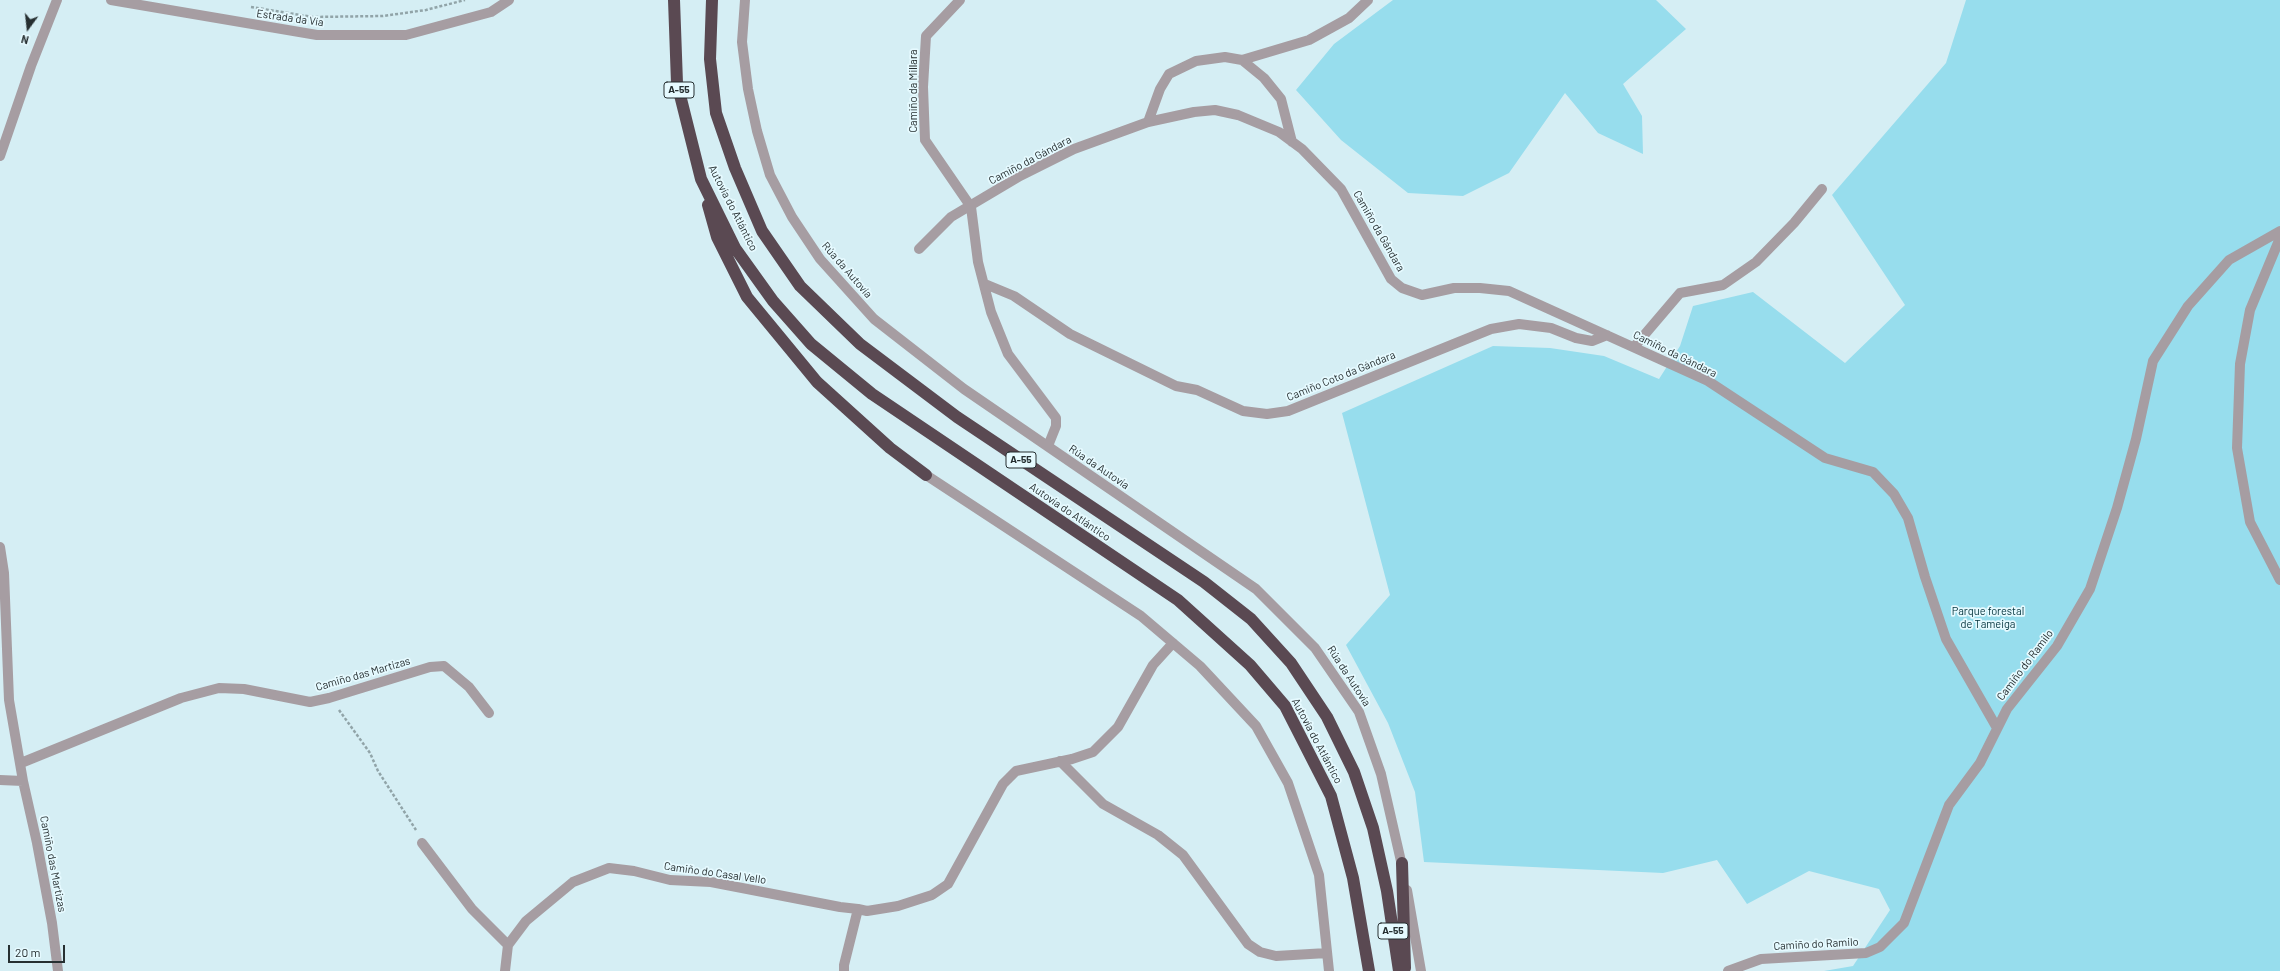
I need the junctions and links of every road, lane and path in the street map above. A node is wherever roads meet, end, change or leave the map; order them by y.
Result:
1 (57, 0) edge
2 (111, 0) edge
3 (465, 0) edge
4 (509, 0) edge
5 (674, 0) edge
6 (712, 0) edge
7 (745, 0) edge
8 (960, 0) edge
9 (1368, 0) edge
10 (244, 6) dead end
11 (1242, 60) junction
12 (1148, 122) junction
13 (1292, 142) junction
14 (0, 156) edge
15 (701, 178) junction
16 (1822, 189) dead end
17 (971, 207) junction
18 (2280, 231) edge
19 (2280, 238) edge
20 (918, 249) dead end
21 (985, 284) junction
22 (1607, 335) junction
23 (1634, 347) junction
24 (1048, 446) junction
25 (926, 475) joint
26 (0, 547) edge
27 (2280, 580) edge
28 (1173, 643) junction
29 (329, 698) junction
30 (489, 713) dead end
31 (1997, 728) junction
32 (1060, 761) junction
33 (21, 763) junction
34 (0, 780) edge
35 (23, 781) junction
36 (422, 843) joint
37 (1402, 863) junction
38 (858, 909) junction
39 (508, 946) junction
40 (1327, 953) junction
41 (58, 971) edge
42 (505, 971) edge
43 (844, 971) edge
44 (1329, 971) edge
45 (1368, 971) edge
46 (1399, 971) edge
47 (1406, 971) edge
48 (1421, 971) edge
49 (1728, 971) edge

1 - 14 street
2 - 4 street, Estrada da Vía
3 - 10 path
5 - 15 highway, Autovía do Atlántico / A-55
6 - 46 highway, Autovía do Atlántico / A-55
7 - 24 street, Rúa da Autovía
8 - 17 street, Camiño da Millara
9 - 11 street
11 - 12 street
11 - 13 street
12 - 13 street, Camiño da Gándara
12 - 17 street, Camiño da Gándara
13 - 22 street, Camiño da Gándara
15 - 25 highway
15 - 45 highway, Autovía do Atlántico / A-55
16 - 23 street
17 - 20 street, Camiño da Gándara
17 - 21 street, Camiño da Millara
18 - 31 street, Camiño do Ramilo
19 - 27 street
21 - 22 street, Camiño Coto da Gándara
21 - 24 street, Camiño da Millara
22 - 23 street, Camiño da Gándara
23 - 31 street, Camiño da Gándara
24 - 37 street, Rúa da Autovía
25 - 28 street
26 - 33 street, Camiño das Martizas
28 - 32 street, Camiño do Casal Vello
28 - 40 street
29 - 30 street, Camiño das Martizas
29 - 33 street, Camiño das Martizas
29 - 36 path
31 - 49 street, Camiño do Ramilo
32 - 38 street, Camiño do Casal Vello
32 - 40 street
33 - 35 street, Camiño das Martizas
34 - 35 street
35 - 41 street, Camiño das Martizas
36 - 39 street
37 - 47 highway
37 - 48 street, Rúa da Autovía
38 - 39 street, Camiño do Casal Vello
38 - 43 street
39 - 42 street, Camiño do Casal Vello
40 - 44 street

